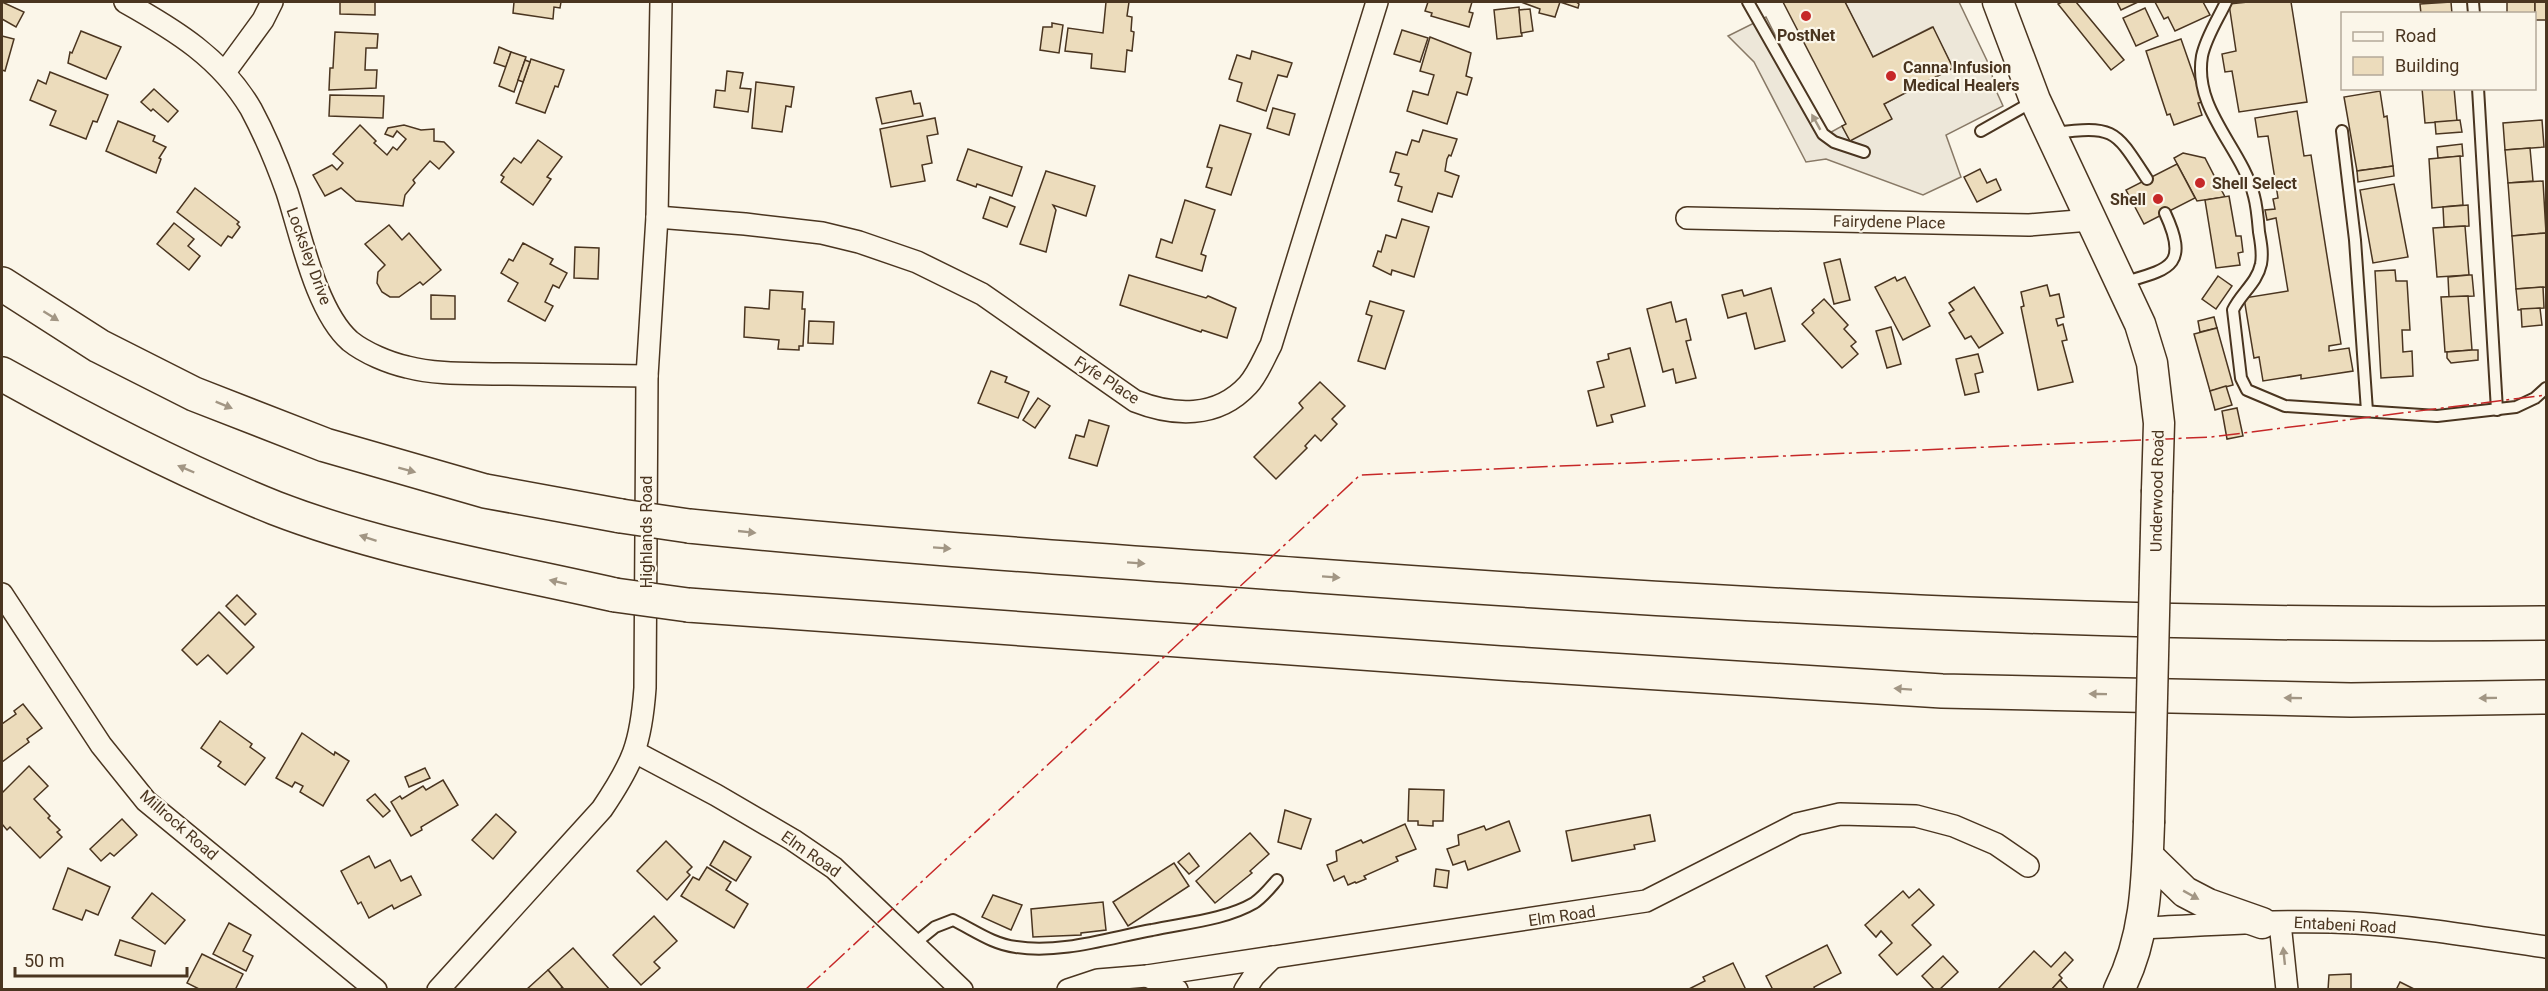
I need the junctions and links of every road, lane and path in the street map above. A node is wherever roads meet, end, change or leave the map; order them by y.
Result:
1 (125, 2) edge
2 (272, 2) edge
3 (661, 2) edge
4 (1377, 2) edge
5 (1748, 2) edge
6 (2226, 2) edge
7 (1999, 7) edge
8 (225, 72) junction
9 (2478, 90) edge
10 (2035, 100) junction
11 (1981, 131) dead end
12 (2342, 131) dead end
13 (2051, 134) junction
14 (1864, 152) dead end
15 (2147, 180) dead end
16 (2165, 213) dead end
17 (657, 217) junction
18 (1687, 218) dead end
19 (2090, 220) junction
20 (2122, 283) junction
21 (2, 284) edge
22 (2, 374) edge
23 (647, 376) junction
24 (2547, 388) edge
25 (2497, 410) junction
26 (2367, 411) junction
27 (2, 594) edge
28 (2547, 623) edge
29 (2547, 697) edge
30 (635, 752) junction
31 (2148, 856) junction
32 (2028, 866) dead end
33 (1276, 880) dead end
34 (2271, 923) junction
35 (2142, 928) junction
36 (914, 944) junction
37 (2547, 947) edge
38 (1273, 957) junction
39 (1147, 976) junction
40 (376, 990) edge
41 (438, 990) edge
42 (962, 990) edge
43 (1068, 990) edge
44 (1176, 990) edge
45 (1245, 990) edge
46 (2119, 990) edge
47 (2287, 990) edge

1 - 8 street, Locksley Drive
2 - 8 street
3 - 17 street, Highlands Road
4 - 17 street, Fyfe Place
14 -> 5 lane
6 - 26 lane
7 - 10 main road, Underwood Road
8 - 23 street, Locksley Drive
9 - 25 lane
10 - 11 lane
10 - 13 main road, Underwood Road
12 - 26 lane
13 - 15 lane
13 - 19 main road, Underwood Road
16 - 20 lane
17 - 23 street, Highlands Road
18 - 19 street, Fairydene Place
19 - 20 main road, Underwood Road
20 - 31 main road, Underwood Road, bridge
21 -> 28 highway, bridge
29 -> 22 highway, bridge
23 - 30 street, Highlands Road
24 - 25 lane
25 - 26 lane
27 - 40 street, Millrock Road
30 - 36 street, Elm Road
30 - 41 street, Highlands Road
31 -> 34 main road
31 - 35 main road, Underwood Road
32 - 38 street, Elm Road
33 - 36 lane
34 - 35 street, Entabeni Road
34 - 37 street, Entabeni Road
47 -> 34 street
35 - 46 main road, Underwood Road
36 - 42 street, Elm Road
38 - 39 street, Elm Road
38 - 45 street
39 - 43 street, Elm Road
39 - 44 street

